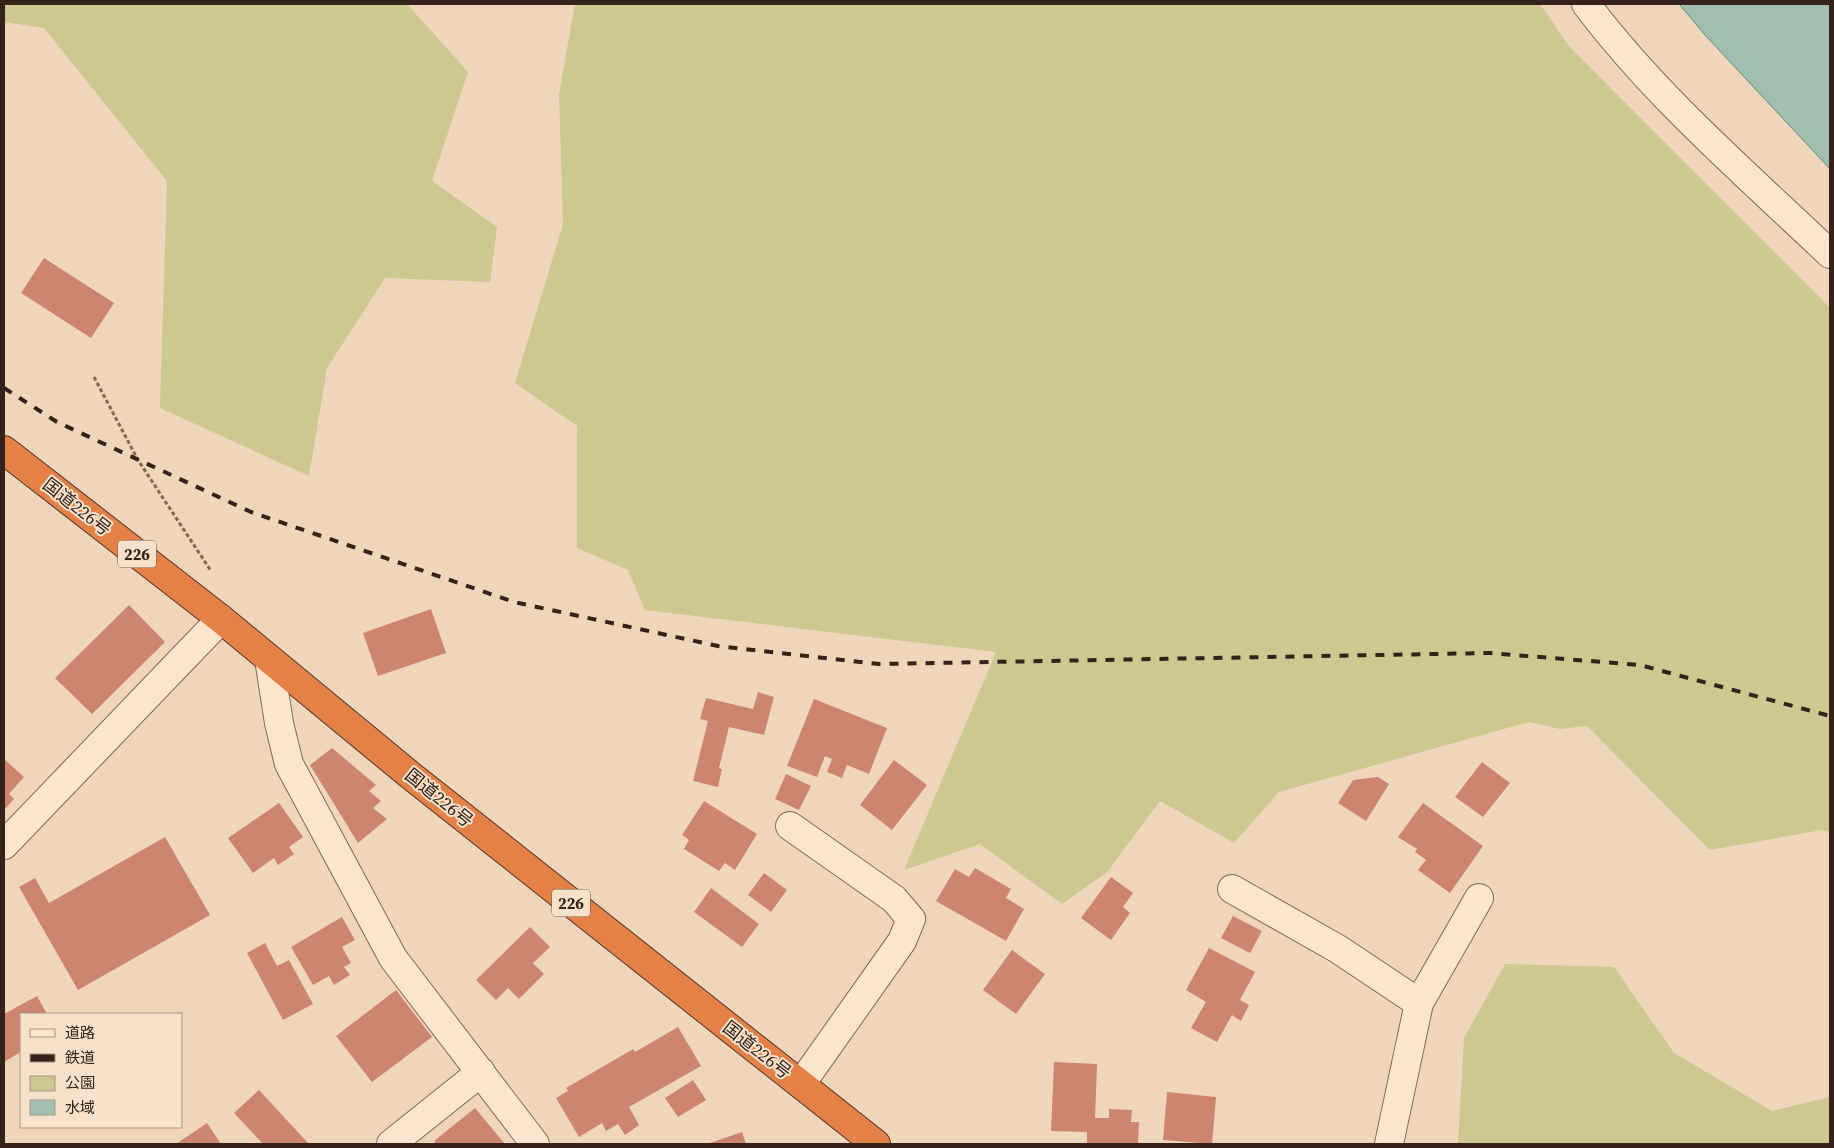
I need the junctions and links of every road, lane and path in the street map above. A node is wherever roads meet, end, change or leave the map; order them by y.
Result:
1 (1586, 4) edge
2 (1830, 254) edge
3 (94, 377) dead end
4 (4, 450) edge
5 (214, 576) dead end
6 (221, 619) junction
7 (269, 659) junction
8 (790, 826) dead end
9 (4, 845) edge
10 (1232, 889) dead end
11 (1479, 898) dead end
12 (1419, 1003) junction
13 (481, 1072) junction
14 (801, 1084) junction
15 (391, 1144) edge
16 (535, 1144) edge
17 (876, 1144) edge
18 (1389, 1144) edge

1 - 2 street
3 - 5 path
4 - 6 highway, 国道226号 / 226
6 - 7 highway, 国道226号 / 226
6 - 9 street
7 - 13 street
7 - 14 highway, 国道226号 / 226
8 - 14 street
10 - 12 street
11 - 12 street
12 - 18 street
13 - 15 street
13 - 16 street
14 - 17 highway, 国道226号 / 226

